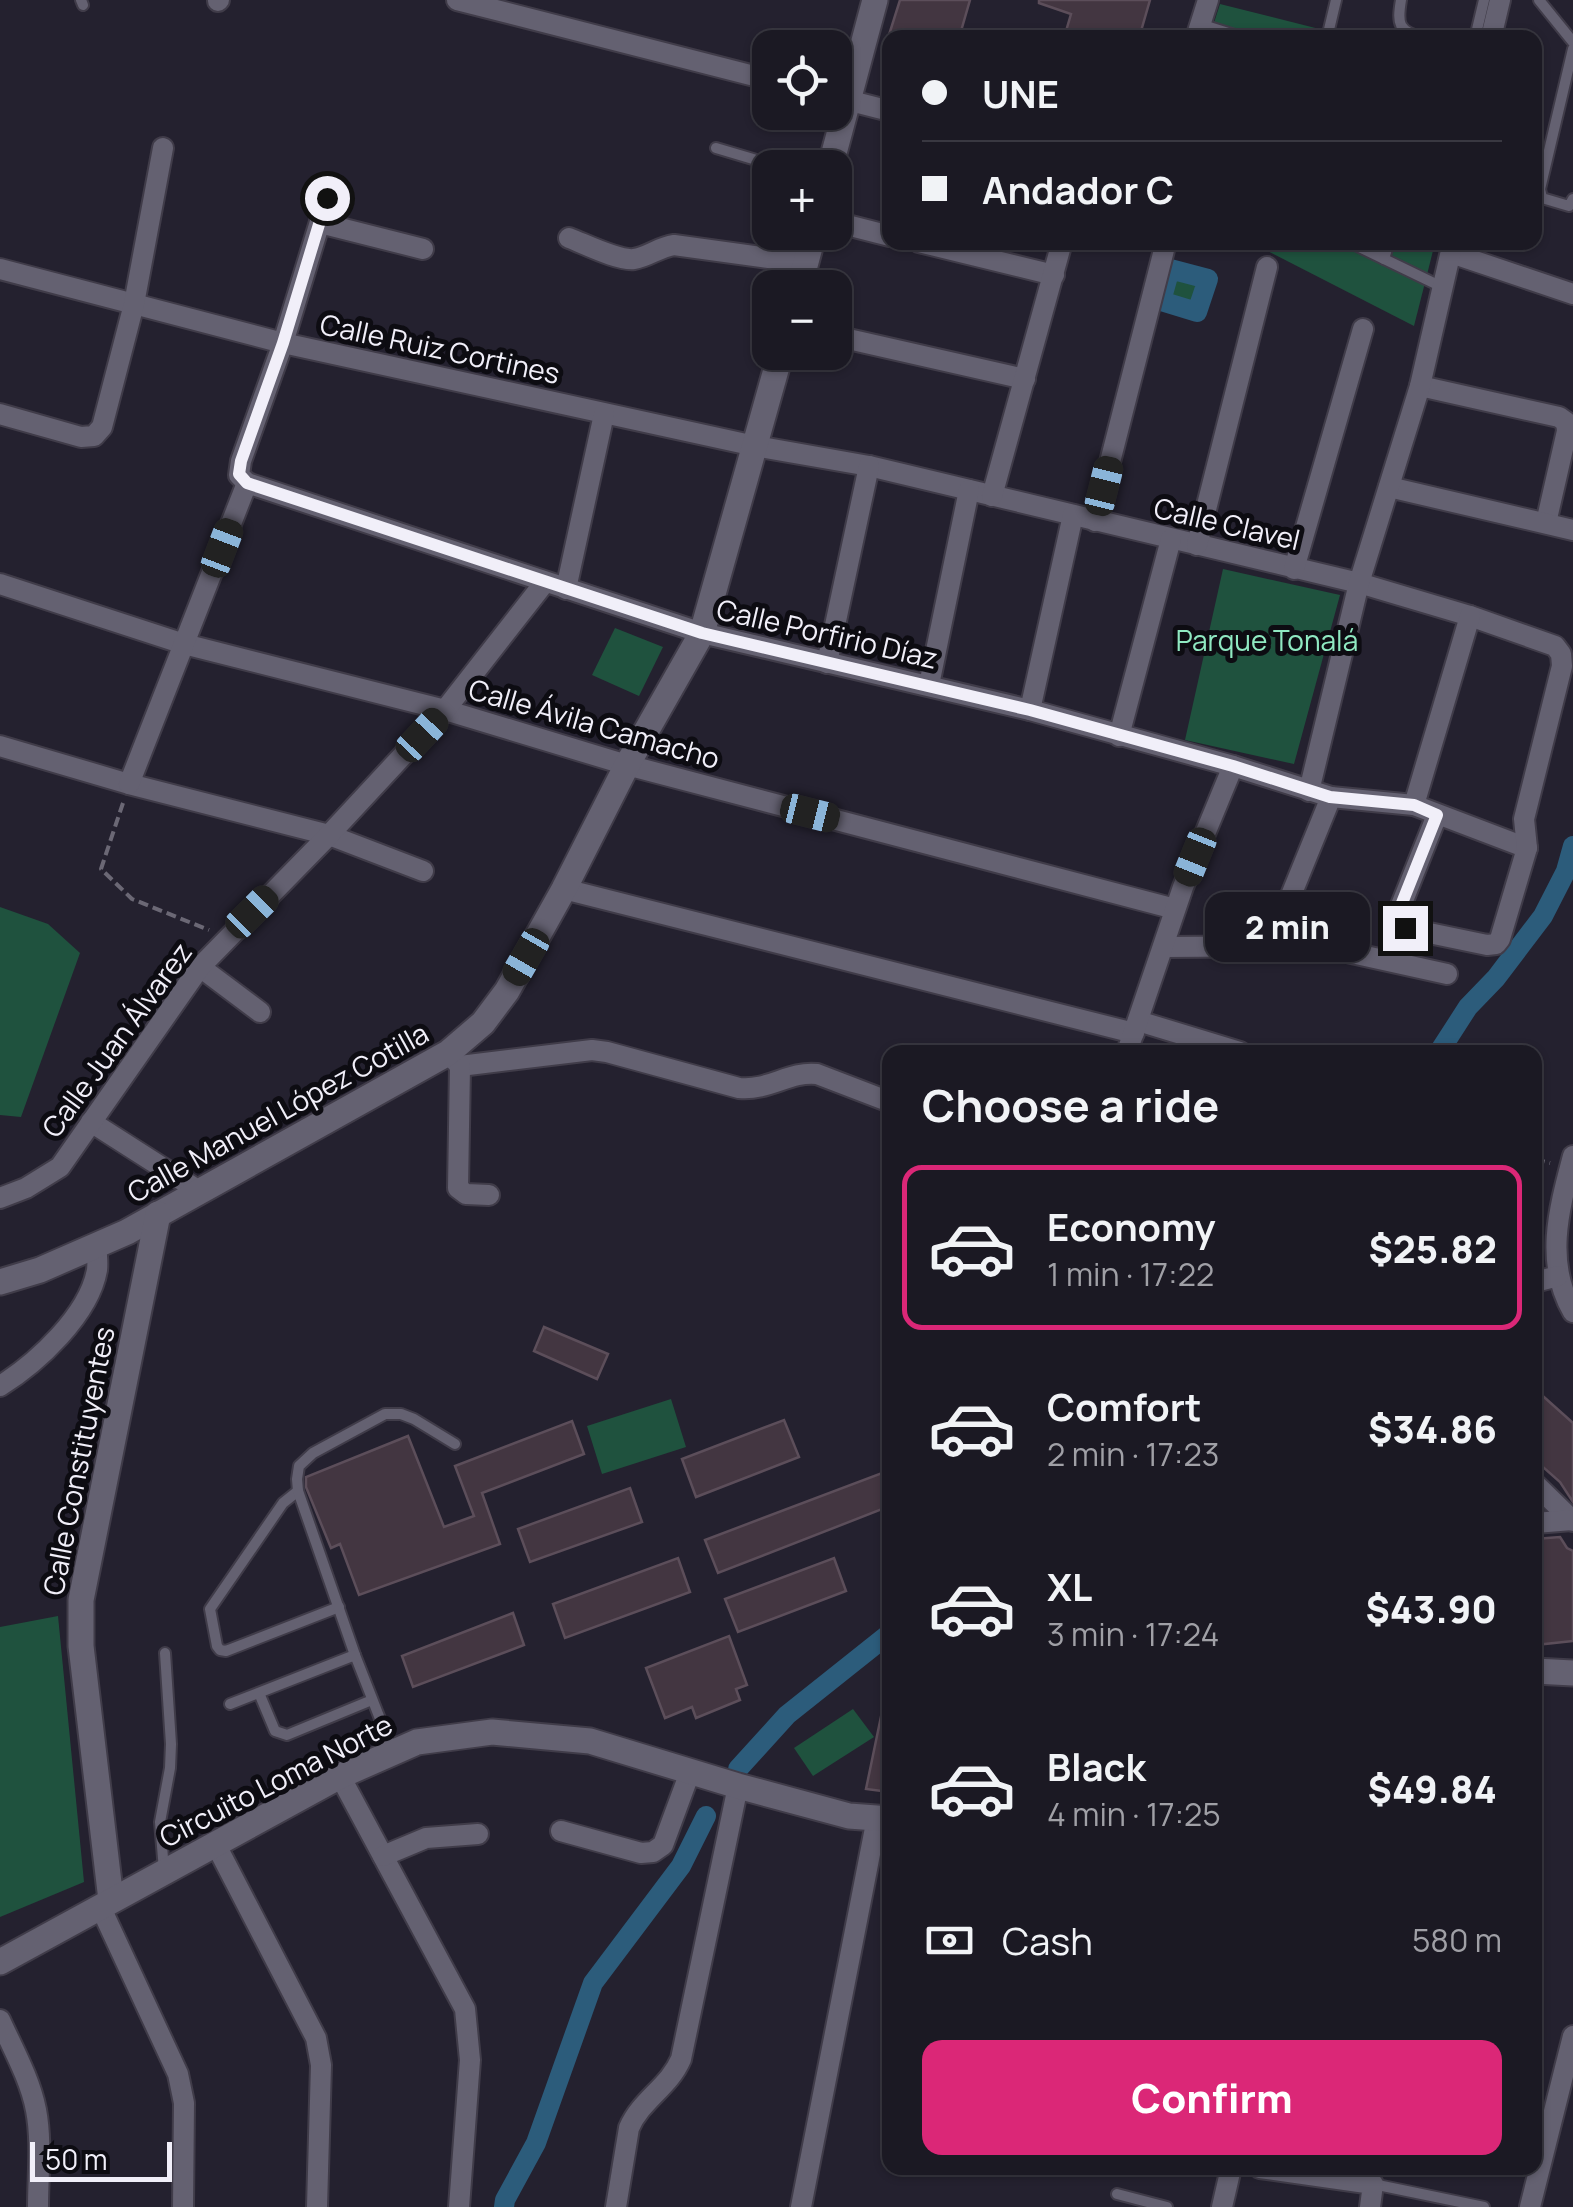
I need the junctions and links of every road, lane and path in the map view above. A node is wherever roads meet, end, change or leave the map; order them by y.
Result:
1 (457, 0) edge
2 (875, 0) edge
3 (1208, 0) edge
4 (1336, 0) edge
5 (1401, 0) edge
6 (1539, 0) edge
7 (1492, 1) edge
8 (1198, 30) edge
9 (1329, 30) edge
10 (1404, 30) edge
11 (1479, 30) edge
12 (1491, 30) edge
13 (1573, 46) edge
14 (852, 69) edge
15 (752, 75) edge
16 (852, 102) edge
17 (882, 109) edge
18 (163, 148) dead end
19 (716, 148) dead end
20 (752, 159) edge
21 (1542, 180) edge
22 (327, 198) dead end
23 (1542, 198) edge
24 (1573, 198) edge
25 (320, 223) junction
26 (852, 226) edge
27 (882, 234) edge
28 (569, 238) dead end
29 (423, 250) dead end
30 (951, 250) edge
31 (1060, 250) edge
32 (1164, 250) edge
33 (1365, 250) edge
34 (1386, 250) edge
35 (1452, 250) edge
36 (1457, 250) edge
37 (1384, 259) junction
38 (1267, 267) dead end
39 (0, 269) edge
40 (778, 270) edge
41 (1054, 276) junction
42 (1443, 288) junction
43 (1572, 292) edge
44 (134, 304) junction
45 (1363, 329) dead end
46 (852, 340) edge
47 (283, 343) junction
48 (776, 370) edge
49 (1025, 380) junction
50 (1420, 386) junction
51 (0, 414) edge
52 (604, 414) junction
53 (755, 446) junction
54 (869, 466) junction
55 (243, 479) junction
56 (1389, 487) junction
57 (969, 490) junction
58 (992, 496) junction
59 (1073, 515) junction
60 (1095, 521) junction
61 (1546, 523) junction
62 (1573, 530) edge
63 (1171, 539) junction
64 (1196, 545) junction
65 (1294, 569) junction
66 (1358, 582) junction
67 (0, 584) edge
68 (555, 586) junction
69 (1470, 616) junction
70 (702, 633) junction
71 (184, 644) junction
72 (827, 663) junction
73 (929, 686) junction
74 (444, 710) junction
75 (1030, 710) junction
76 (1119, 736) junction
77 (0, 746) edge
78 (627, 765) junction
79 (1233, 766) junction
80 (129, 784) junction
81 (1309, 791) junction
82 (1330, 797) junction
83 (1414, 805) junction
84 (1437, 815) junction
85 (329, 835) junction
86 (1526, 848) junction
87 (423, 870) dead end
88 (564, 888) junction
89 (1175, 909) junction
90 (1240, 914) dead end
91 (227, 937) junction
92 (1164, 948) junction
93 (200, 967) junction
94 (1446, 974) dead end
95 (260, 1012) dead end
96 (1133, 1035) edge
97 (1196, 1045) edge
98 (454, 1060) junction
99 (882, 1099) edge
100 (91, 1122) junction
101 (1572, 1165) edge
102 (199, 1190) junction
103 (489, 1195) dead end
104 (0, 1198) edge
105 (158, 1214) junction
106 (96, 1246) junction
107 (1558, 1276) junction
108 (1542, 1280) edge
109 (0, 1282) edge
110 (1573, 1312) edge
111 (0, 1386) edge
112 (456, 1444) dead end
113 (298, 1491) junction
114 (1542, 1491) edge
115 (1572, 1521) edge
116 (1542, 1523) edge
117 (340, 1608) junction
118 (165, 1653) dead end
119 (355, 1655) junction
120 (1542, 1672) edge
121 (1573, 1673) edge
122 (259, 1693) junction
123 (372, 1700) junction
124 (230, 1704) dead end
125 (393, 1753) junction
126 (690, 1772) junction
127 (340, 1776) junction
128 (738, 1786) junction
129 (882, 1819) edge
130 (882, 1828) edge
131 (560, 1831) dead end
132 (478, 1834) dead end
133 (215, 1844) junction
134 (383, 1856) junction
135 (164, 1871) junction
136 (106, 1903) junction
137 (0, 1962) edge
138 (0, 2020) edge
139 (1573, 2036) edge
140 (1542, 2159) edge
141 (1229, 2175) edge
142 (1309, 2175) edge
143 (1538, 2175) edge
144 (1373, 2184) junction
145 (1118, 2194) dead end
146 (38, 2207) edge
147 (183, 2207) edge
148 (317, 2207) edge
149 (459, 2207) edge
150 (616, 2207) edge
151 (801, 2207) edge
152 (1167, 2207) edge
153 (1222, 2207) edge
154 (1370, 2207) edge
155 (1484, 2207) edge
156 (1530, 2207) edge

1 - 15 street
2 - 14 street
3 - 8 street
4 - 9 lane
5 - 10 lane
6 - 13 lane
7 - 11 lane
7 - 12 street
13 - 21 lane
16 - 17 street
18 - 44 street
19 - 20 lane
22 - 25 street
23 - 24 lane
25 - 29 street
25 - 47 street
26 - 27 street
28 - 40 street
30 - 41 street
31 - 41 street
32 - 60 street
33 - 37 lane
34 - 37 lane
35 - 42 street
36 - 43 street
37 - 42 lane
38 - 64 street
39 - 44 street, Calle Ruiz Cortines
41 - 49 street
42 - 50 street
44 - 47 street, Calle Ruiz Cortines
44 - 51 street
45 - 65 street
46 - 49 street
47 - 52 street, Calle Ruiz Cortines
47 - 55 street
48 - 53 street, Calle Manuel López Cotilla
49 - 58 street
50 - 56 street
50 - 61 street
52 - 53 street, Calle Ruiz Cortines
52 - 68 street, Calle Juan Álvarez
53 - 54 street, Calle Clavel
53 - 70 street, Calle Manuel López Cotilla
54 - 57 street, Calle Clavel
54 - 72 street
55 - 68 street, Calle Porfirio Díaz
55 - 71 street
56 - 61 street
56 - 66 street
57 - 58 street, Calle Clavel
57 - 73 street
58 - 59 street, Calle Clavel
59 - 60 street, Calle Clavel
59 - 75 street
60 - 63 street, Calle Clavel
61 - 62 street
63 - 64 street, Calle Clavel
63 - 76 street
64 - 65 street, Calle Clavel
65 - 66 street, Calle Clavel
66 - 69 street, Calle Clavel
66 - 81 street
67 - 71 street, Calle Ávila Camacho
68 - 70 street, Calle Porfirio Díaz
68 - 74 street, Calle Juan Álvarez
69 - 83 street
69 - 86 street, Calle Clavel
70 - 72 street, Calle Porfirio Díaz
70 - 78 street, Calle Manuel López Cotilla
71 - 74 street, Calle Ávila Camacho
71 - 80 street
72 - 73 street, Calle Porfirio Díaz
73 - 75 street, Calle Porfirio Díaz
74 - 78 street, Calle Ávila Camacho
74 - 85 street, Calle Juan Álvarez
75 - 76 street, Calle Porfirio Díaz
76 - 79 street, Calle Porfirio Díaz
77 - 80 street
78 - 88 street, Calle Manuel López Cotilla
78 - 89 street, Calle Ávila Camacho
79 - 81 street, Calle Porfirio Díaz
79 - 89 street
80 - 85 street
80 - 91 path
81 - 82 street, Calle Porfirio Díaz
82 - 83 street, Calle Porfirio Díaz
82 - 90 street
83 - 84 street, Calle Porfirio Díaz
84 - 86 street, Calle Porfirio Díaz
84 - 86 street
85 - 87 street
85 - 91 street, Calle Juan Álvarez
88 - 96 street
88 - 98 street, Calle Manuel López Cotilla
89 - 92 street
91 - 93 street, Calle Juan Álvarez
92 - 94 street
92 - 96 street
93 - 95 street
93 - 100 street, Calle Juan Álvarez
96 - 97 street
98 - 99 street
98 - 102 street, Calle Manuel López Cotilla
98 - 103 street
100 - 102 street
100 - 104 street, Calle Juan Álvarez
101 - 107 street
102 - 105 street, Calle Manuel López Cotilla
105 - 106 street, Calle Manuel López Cotilla
105 - 136 street, Calle Constituyentes
106 - 109 street, Calle Manuel López Cotilla
106 - 111 street
107 - 108 street
107 - 110 street
112 - 113 lane
113 - 117 lane
113 - 117 lane
114 - 115 street
115 - 116 street
117 - 119 lane
118 - 135 lane
119 - 122 lane
119 - 123 lane
120 - 121 street
122 - 123 lane
122 - 124 lane
123 - 125 lane
125 - 126 street, Circuito Loma Norte
125 - 127 street, Circuito Loma Norte
126 - 128 street, Circuito Loma Norte
126 - 131 street
127 - 133 street, Circuito Loma Norte
127 - 134 street
128 - 129 street, Circuito Loma Norte
128 - 150 street
130 - 151 street
132 - 134 street
133 - 135 street, Circuito Loma Norte
133 - 148 street
134 - 149 street
135 - 136 street, Circuito Loma Norte
136 - 137 street, Circuito Loma Norte
136 - 147 street
138 - 146 street
139 - 140 street
141 - 153 street
142 - 144 street
143 - 156 street
144 - 154 street
144 - 155 lane
145 - 152 lane

